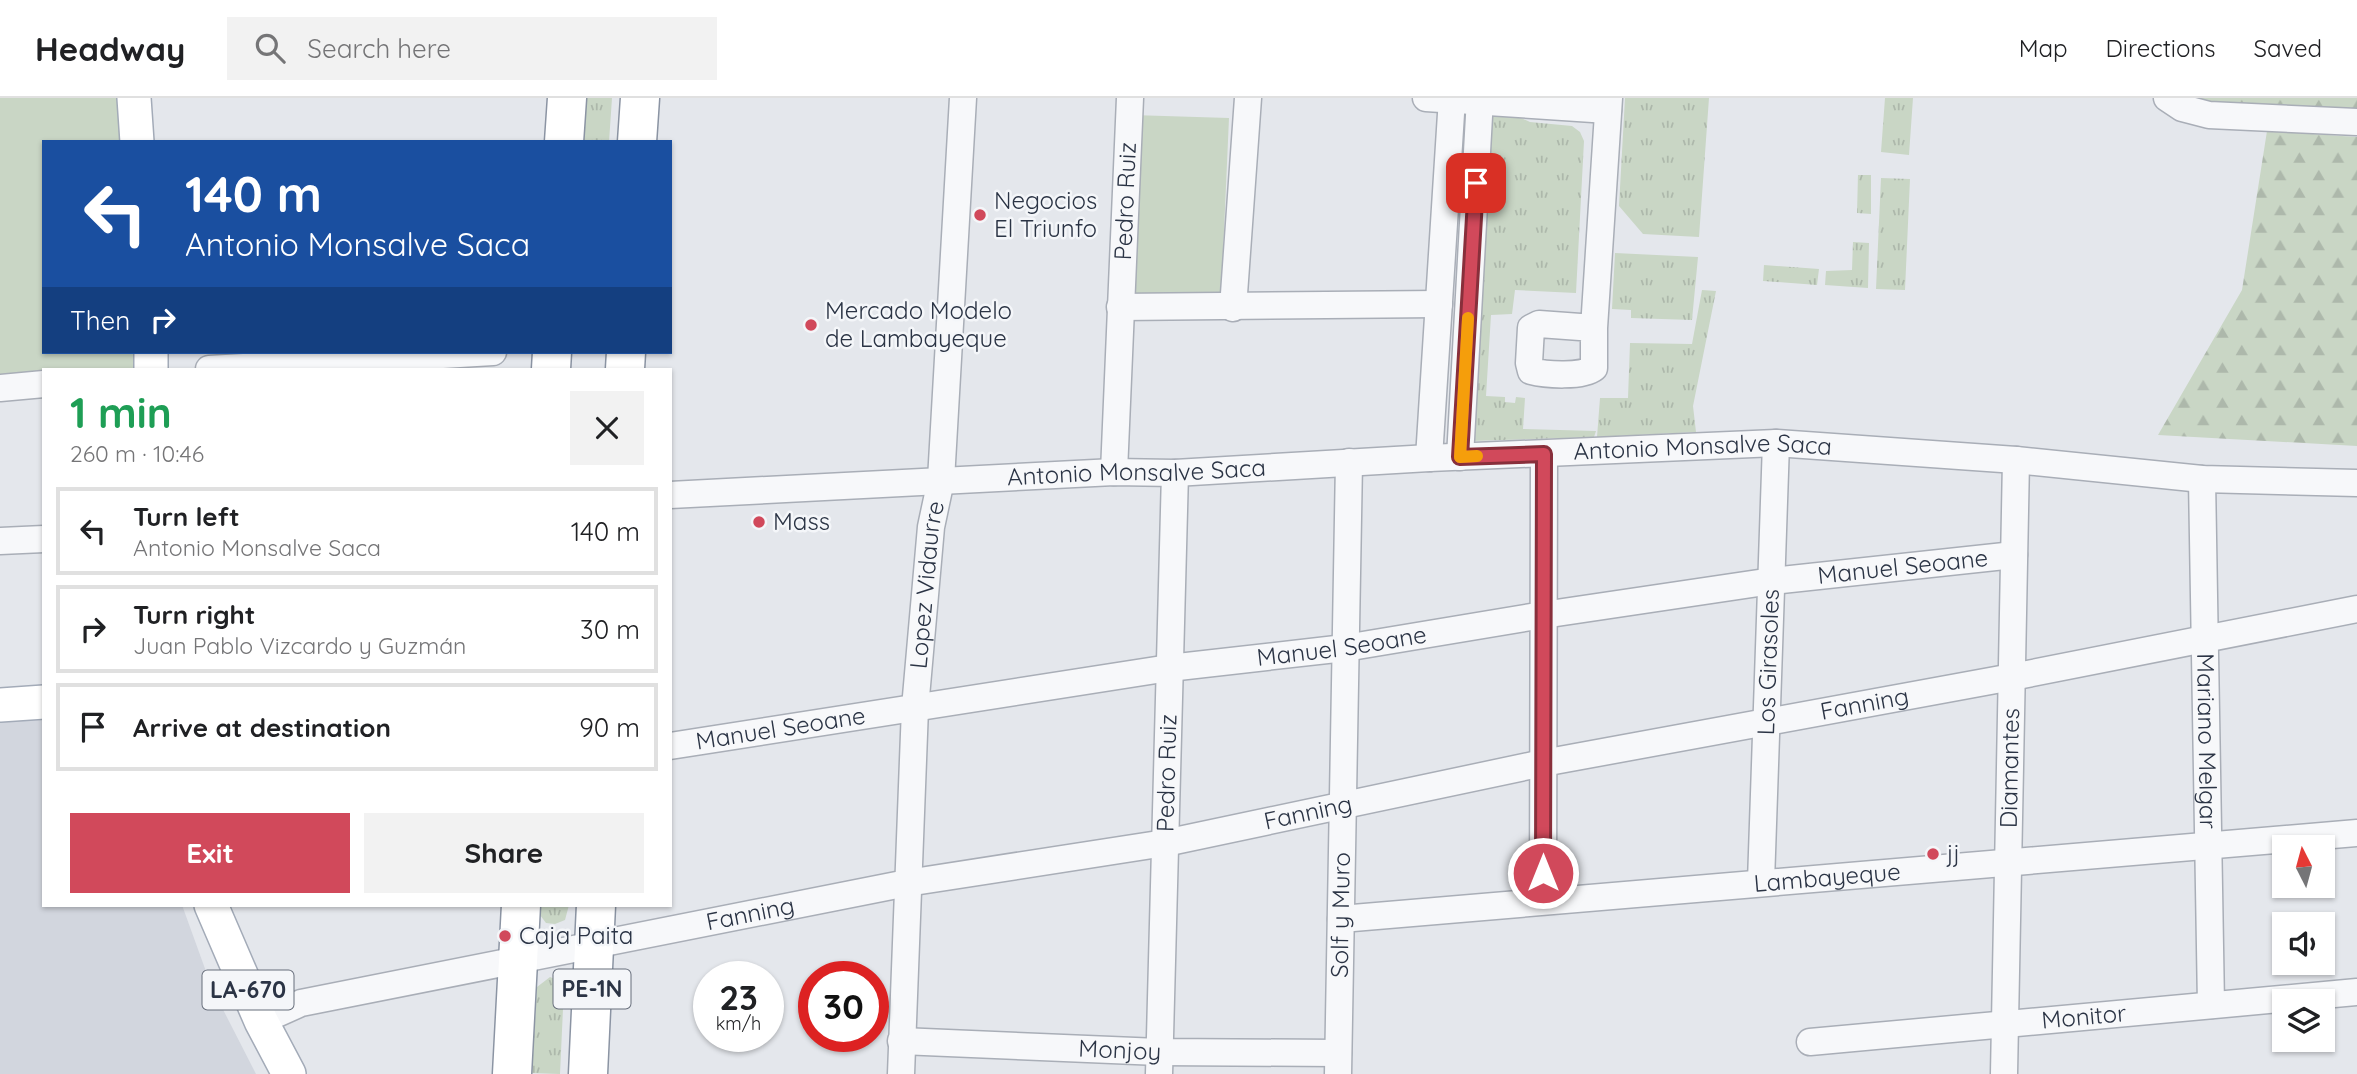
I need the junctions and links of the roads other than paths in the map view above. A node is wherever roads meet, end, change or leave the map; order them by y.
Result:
1 (134, 98) edge
2 (567, 98) edge
3 (640, 98) edge
4 (963, 98) edge
5 (1130, 98) edge
6 (1248, 98) edge
7 (1426, 98) edge
8 (2167, 98) edge
9 (1452, 99) edge
10 (1480, 100) edge
11 (1608, 104) edge
12 (2357, 122) edge
13 (137, 140) edge
14 (564, 140) edge
15 (637, 140) edge
16 (1439, 304) junction
17 (1120, 307) junction
18 (1233, 308) junction
19 (1594, 328) dead end
20 (460, 354) edge
21 (226, 368) edge
22 (42, 384) edge
23 (0, 388) edge
24 (1776, 443) junction
25 (1544, 454) junction
26 (1460, 457) junction
27 (1429, 458) junction
28 (2016, 460) junction
29 (1349, 462) junction
30 (1114, 472) junction
31 (1175, 473) junction
32 (2202, 479) junction
33 (941, 480) junction
34 (2357, 483) edge
35 (672, 495) edge
36 (42, 539) edge
37 (0, 541) edge
38 (2014, 555) junction
39 (1772, 581) junction
40 (2357, 609) edge
41 (1543, 615) junction
42 (2205, 638) junction
43 (1345, 648) junction
44 (1169, 668) junction
45 (2012, 677) junction
46 (42, 702) edge
47 (0, 705) edge
48 (915, 708) junction
49 (1767, 720) junction
50 (672, 746) edge
51 (1543, 763) junction
52 (1343, 805) junction
53 (2357, 833) edge
54 (1165, 843) junction
55 (2208, 844) junction
56 (2008, 863) junction
57 (1761, 881) junction
58 (906, 883) junction
59 (1543, 901) junction
60 (212, 907) edge
61 (521, 907) edge
62 (596, 907) edge
63 (1341, 919) junction
64 (594, 946) junction
65 (516, 961) junction
66 (2357, 992) edge
67 (2211, 1005) junction
68 (261, 1021) junction
69 (2005, 1023) junction
70 (901, 1041) junction
71 (1810, 1042) dead end
72 (1159, 1063) edge
73 (1338, 1064) edge
74 (289, 1074) edge
75 (512, 1074) edge
76 (588, 1074) edge
77 (901, 1074) edge
78 (2004, 1074) edge

1 - 13 main road
2 - 14 highway
3 - 15 highway
4 - 33 street, Lopez Vidaurre
5 - 17 street, Pedro Ruiz
6 - 18 street
7 - 9 street
8 - 12 street
9 - 10 street
9 - 16 street
10 - 11 street
10 - 26 street
11 - 19 street
16 - 18 street
16 - 27 street
17 - 18 street
17 - 30 street, Pedro Ruiz
20 - 21 street
22 - 23 street
24 - 25 street, Antonio Monsalve Saca
24 - 28 street, Antonio Monsalve Saca
24 - 39 street, Los Girasoles
25 - 26 street, Antonio Monsalve Saca
25 - 41 street
26 - 27 street, Antonio Monsalve Saca
27 - 29 street, Antonio Monsalve Saca
28 - 32 street, Antonio Monsalve Saca
28 - 38 street, Diamantes
29 - 31 street, Antonio Monsalve Saca
29 - 43 street, Solf y Muro
30 - 31 street, Antonio Monsalve Saca
30 - 33 street, Antonio Monsalve Saca
31 - 44 street, Pedro Ruiz
32 - 34 street, Antonio Monsalve Saca
32 - 42 street, Mariano Melgar
33 - 35 street, Antonio Monsalve Saca
33 - 48 street, Lopez Vidaurre
36 - 37 street
38 - 39 street, Manuel Seoane
38 - 45 street, Diamantes
39 - 41 street, Manuel Seoane
39 - 49 street, Los Girasoles
40 - 42 street, Fanning
41 - 43 street, Manuel Seoane
41 - 51 street
42 - 45 street, Fanning
42 - 55 street, Mariano Melgar
43 - 44 street, Manuel Seoane
43 - 52 street, Solf y Muro
44 - 48 street, Manuel Seoane
44 - 54 street, Pedro Ruiz
45 - 49 street, Fanning
45 - 56 street, Diamantes
46 - 47 main road
48 - 50 street, Manuel Seoane
48 - 58 street, Lopez Vidaurre
49 - 51 street, Fanning
49 - 57 street, Los Girasoles
51 - 52 street, Fanning
51 - 59 street
52 - 54 street, Fanning
52 - 63 street, Solf y Muro
53 - 55 street, Lambayeque
54 - 58 street, Fanning
54 - 72 street, Pedro Ruiz
55 - 56 street, Lambayeque
55 - 67 street, Mariano Melgar
56 - 57 street, Lambayeque
56 - 69 street, Diamantes
57 - 59 street, Lambayeque
58 - 64 street, Fanning
58 - 70 street, Lopez Vidaurre
59 - 63 street, Lambayeque
60 - 68 main road, LA-670
61 - 65 highway
62 - 64 highway, PE-1N
63 - 73 street, Solf y Muro
64 - 65 street, Fanning
64 - 76 highway, PE-1N
65 - 68 street, Fanning
65 - 75 highway
66 - 67 street, Monitor
67 - 69 street, Monitor
68 - 74 main road, LA-670
69 - 71 street, Monitor
69 - 78 street, Diamantes
70 - 72 street, Monjoy
70 - 77 street, Lopez Vidaurre
72 - 73 street, Monjoy

